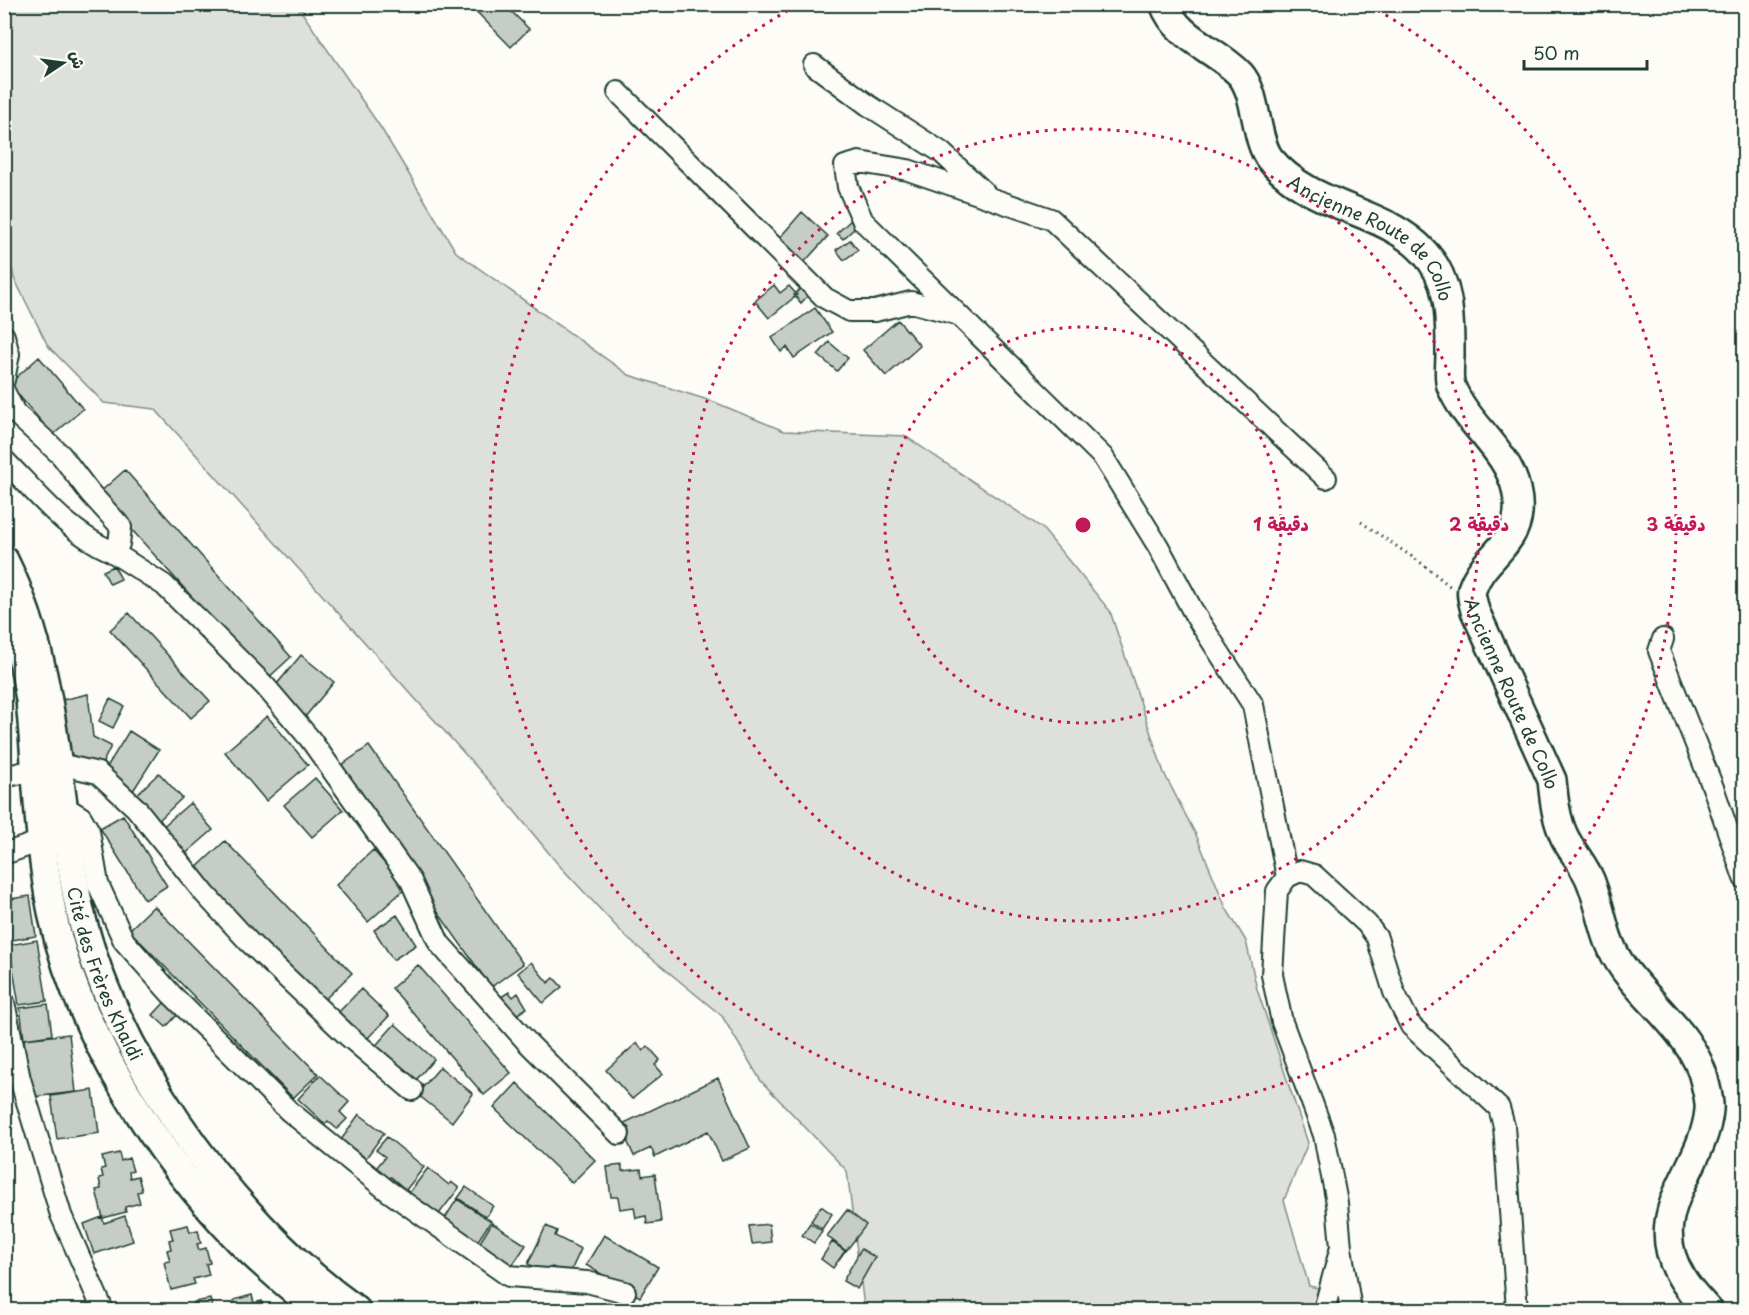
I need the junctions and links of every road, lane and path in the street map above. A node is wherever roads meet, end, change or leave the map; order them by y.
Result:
1 (1164, 4) edge
2 (814, 65) dead end
3 (618, 92) dead end
4 (992, 199) junction
5 (958, 315) junction
6 (4, 336) edge
7 (4, 380) edge
8 (4, 391) edge
9 (4, 460) edge
10 (1326, 478) dead end
11 (1361, 522) dead end
12 (111, 551) junction
13 (4, 560) edge
14 (4, 605) edge
15 (1474, 606) junction
16 (1663, 639) dead end
17 (48, 766) junction
18 (4, 777) edge
19 (52, 806) junction
20 (56, 842) junction
21 (4, 854) edge
22 (1287, 877) junction
23 (1744, 878) edge
24 (4, 1002) edge
25 (412, 1090) dead end
26 (619, 1134) dead end
27 (1341, 1247) junction
28 (625, 1292) dead end
29 (103, 1311) edge
30 (318, 1311) edge
31 (356, 1311) edge
32 (1324, 1311) edge
33 (1351, 1311) edge
34 (1517, 1311) edge
35 (1708, 1311) edge

1 - 15 main road, Ancienne Route de Collo
2 - 4 street
3 - 5 street
4 - 5 street
4 - 10 street
5 - 22 street
6 - 7 street
8 - 12 street
9 - 12 street
11 - 15 path
12 - 26 street
13 - 17 main road, Cité des Frères Khaldi
14 - 17 main road, Cité des Frères Khaldi
15 - 35 main road, Ancienne Route de Collo
16 - 23 street
17 - 18 street
17 - 19 main road, Cité des Frères Khaldi
17 - 25 street
19 - 20 main road, Cité des Frères Khaldi
19 - 28 street
20 - 21 street
20 - 30 main road, Cité des Frères Khaldi
20 - 31 main road, Cité des Frères Khaldi
22 - 27 street
22 - 34 street
24 - 29 street
27 - 32 street
27 - 33 street

